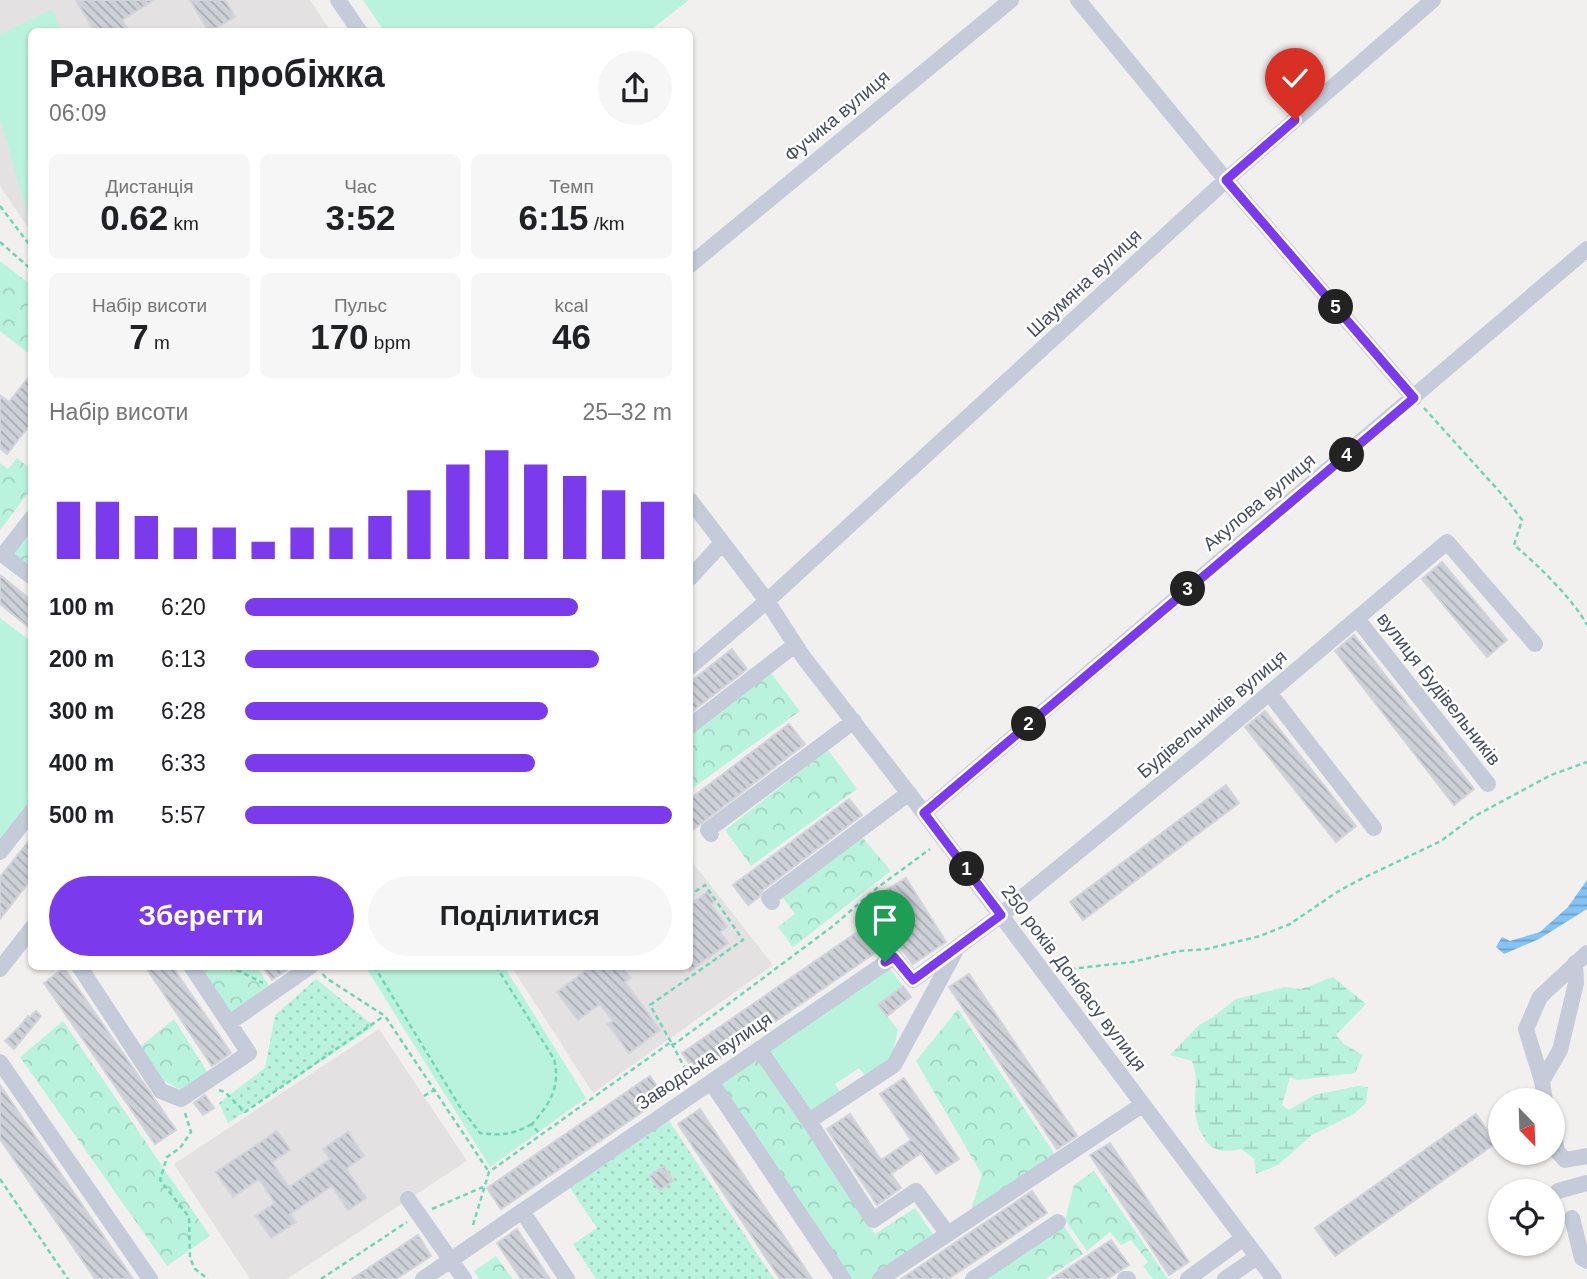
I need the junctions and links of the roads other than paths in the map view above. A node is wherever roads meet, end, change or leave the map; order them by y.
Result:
1 (338, 0) edge
2 (1011, 0) edge
3 (1079, 0) edge
4 (1433, 0) edge
5 (357, 28) edge
6 (1226, 180) junction
7 (1587, 250) edge
8 (693, 263) edge
9 (1414, 398) junction
10 (693, 504) edge
11 (28, 523) edge
12 (722, 543) junction
13 (2, 554) edge
14 (28, 575) edge
15 (693, 575) edge
16 (767, 601) junction
17 (1358, 620) junction
18 (1535, 644) dead end
19 (795, 645) junction
20 (693, 664) edge
21 (1270, 694) junction
22 (854, 721) junction
23 (693, 724) edge
24 (1488, 784) dead end
25 (909, 793) junction
26 (924, 813) junction
27 (28, 816) edge
28 (1374, 828) dead end
29 (711, 834) dead end
30 (0, 852) edge
31 (772, 902) dead end
32 (1001, 915) junction
33 (28, 933) edge
34 (0, 940) edge
35 (958, 947) junction
36 (14, 950) junction
37 (1581, 958) edge
38 (0, 969) edge
39 (82, 970) edge
40 (194, 970) edge
41 (314, 970) edge
42 (229, 1023) junction
43 (759, 1049) junction
44 (0, 1062) edge
45 (1542, 1081) junction
46 (704, 1086) junction
47 (1543, 1088) edge
48 (1142, 1104) junction
49 (809, 1121) junction
50 (1587, 1156) edge
51 (1565, 1160) edge
52 (1587, 1183) edge
53 (1565, 1189) edge
54 (408, 1199) dead end
55 (522, 1211) junction
56 (1572, 1217) dead end
57 (1058, 1222) dead end
58 (948, 1234) junction
59 (1242, 1239) junction
60 (1257, 1257) junction
61 (451, 1259) junction
62 (1587, 1261) edge
63 (150, 1279) edge
64 (422, 1279) edge
65 (464, 1279) edge
66 (567, 1279) edge
67 (843, 1279) edge
68 (880, 1279) edge
69 (973, 1279) edge
70 (1188, 1279) edge
71 (1225, 1279) edge
72 (1274, 1279) edge

1 - 5 street
2 - 8 street, Фучика вулиця
3 - 6 street
4 - 6 street, Шаумяна вулиця
6 - 9 street
6 - 16 street, Шаумяна вулиця
7 - 9 street, Акулова вулиця
9 - 26 street, Акулова вулиця
10 - 12 street, 250 років Донбасу вулиця
11 - 13 street
12 - 15 street
12 - 16 street, 250 років Донбасу вулиця
13 - 14 street
16 - 19 street, 250 років Донбасу вулиця
16 - 20 street, Шаумяна вулиця
17 - 18 street, Будівельників вулиця
17 - 21 street, Будівельників вулиця
17 - 24 street, вулиця Будівельників
19 - 22 street, 250 років Донбасу вулиця
19 - 23 street
21 - 28 street
21 - 32 street, Будівельників вулиця
22 - 25 street, 250 років Донбасу вулиця
22 - 29 street
25 - 26 street, 250 років Донбасу вулиця
25 - 31 street
26 - 32 street, 250 років Донбасу вулиця
27 - 30 street
32 - 35 street, Заводська вулиця
32 - 48 street, 250 років Донбасу вулиця
33 - 36 street
34 - 36 street
35 - 43 street, Заводська вулиця
35 - 49 street
36 - 38 street
37 - 45 street
37 - 45 street
39 - 42 street
40 - 42 street
41 - 42 street
43 - 46 street, Заводська вулиця
43 - 49 street
44 - 63 street
45 - 47 street
46 - 55 street, Заводська вулиця
46 - 67 street
48 - 58 street
48 - 59 street, 250 років Донбасу вулиця
49 - 58 street
50 - 51 street
52 - 53 street
54 - 61 street
55 - 61 street, Заводська вулиця
55 - 66 street
56 - 62 street
57 - 69 street
58 - 68 street
59 - 60 street, 250 років Донбасу вулиця
59 - 70 street
60 - 71 street
60 - 72 street, 250 років Донбасу вулиця
61 - 64 street, Заводська вулиця
61 - 65 street

